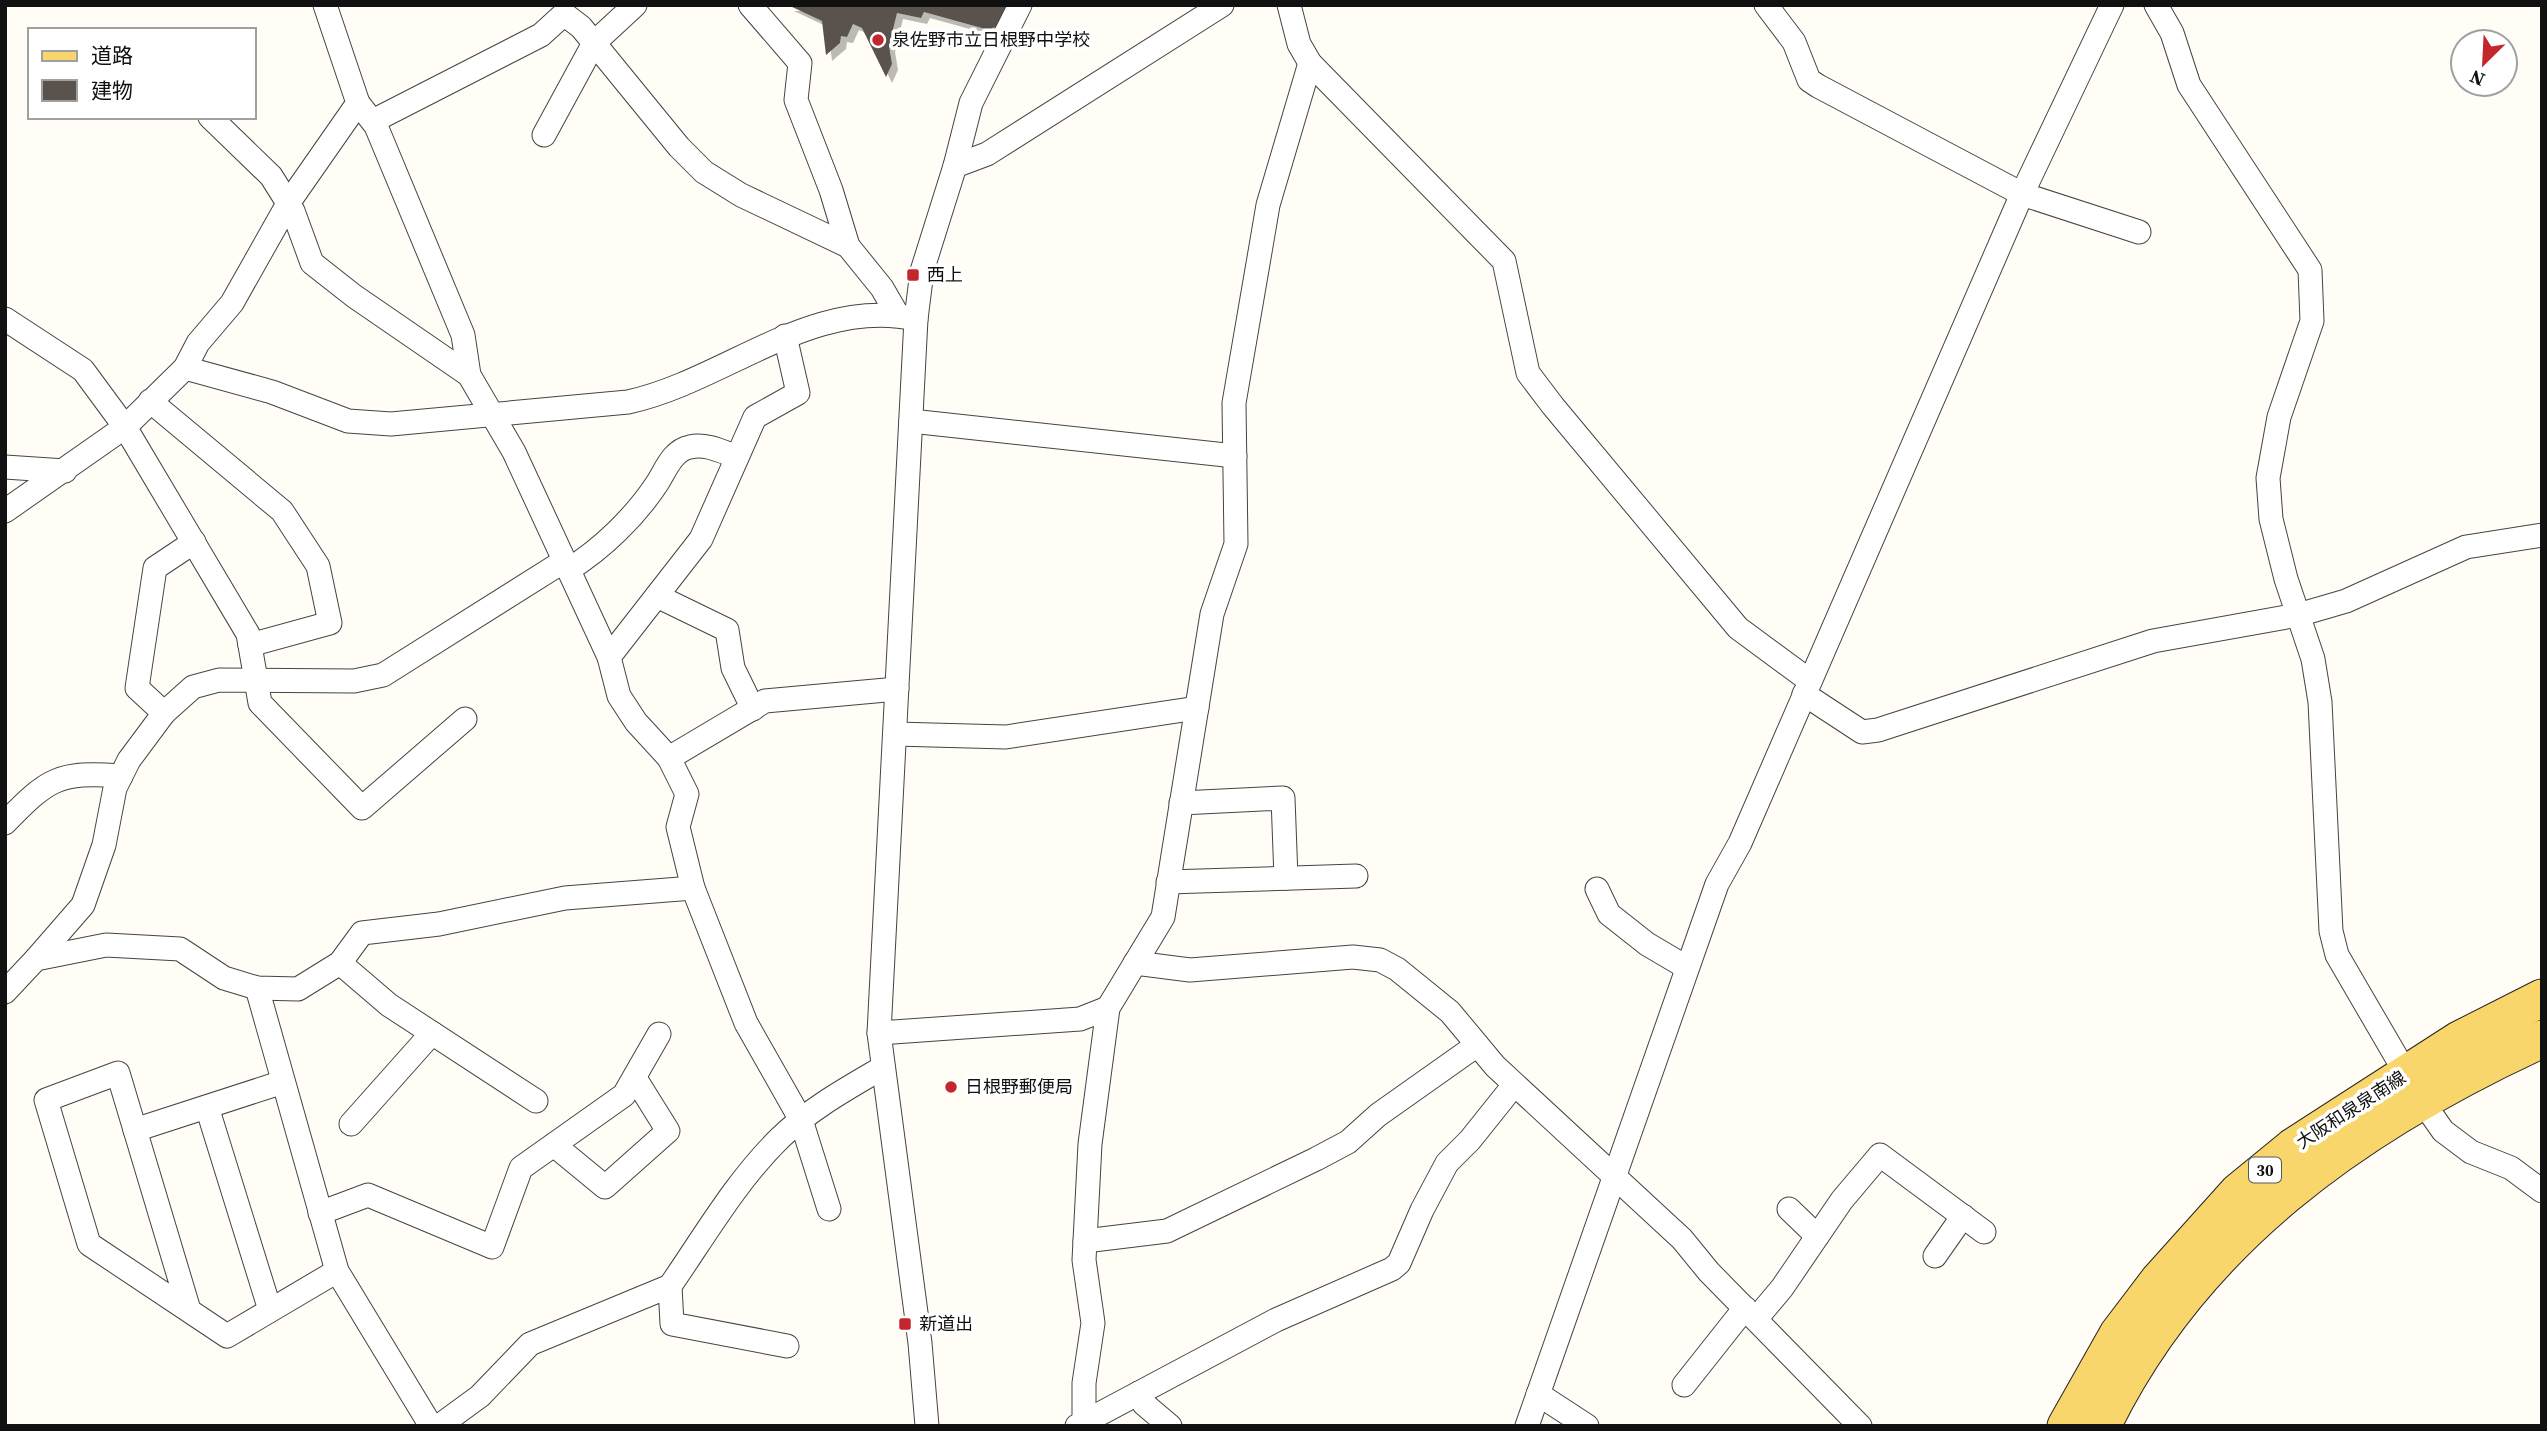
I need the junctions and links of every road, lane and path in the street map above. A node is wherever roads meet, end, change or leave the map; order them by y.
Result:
1 (325, 5) edge
2 (635, 5) edge
3 (750, 5) edge
4 (1020, 5) edge
5 (1222, 5) edge
6 (1289, 5) edge
7 (1766, 5) edge
8 (2112, 5) edge
9 (2156, 5) edge
10 (594, 43) junction
11 (1310, 63) junction
12 (365, 112) junction
13 (212, 119) edge
14 (544, 135) dead end
15 (955, 166) junction
16 (2022, 194) junction
17 (289, 202) junction
18 (2139, 232) dead end
19 (848, 246) junction
20 (907, 317) junction
21 (5, 319) edge
22 (785, 336) junction
23 (186, 368) junction
24 (468, 375) junction
25 (150, 401) junction
26 (489, 414) junction
27 (911, 421) junction
28 (125, 427) junction
29 (1235, 456) junction
30 (737, 457) junction
31 (5, 467) edge
32 (65, 471) junction
33 (5, 511) edge
34 (2542, 535) edge
35 (194, 542) junction
36 (566, 565) junction
37 (657, 596) junction
38 (2298, 614) junction
39 (250, 645) junction
40 (609, 657) junction
41 (256, 682) junction
42 (1807, 688) junction
43 (897, 689) junction
44 (1197, 708) junction
45 (753, 709) junction
46 (164, 713) junction
47 (465, 719) dead end
48 (895, 734) junction
49 (669, 758) junction
50 (121, 776) junction
51 (1181, 803) junction
52 (5, 823) edge
53 (1356, 876) dead end
54 (1286, 878) junction
55 (1168, 882) junction
56 (694, 888) junction
57 (1597, 888) dead end
58 (36, 958) junction
59 (340, 963) junction
60 (1135, 963) junction
61 (1686, 967) junction
62 (257, 988) junction
63 (5, 992) edge
64 (2542, 998) edge
65 (1108, 1007) junction
66 (432, 1033) junction
67 (879, 1033) junction
68 (659, 1034) dead end
69 (2542, 1040) edge
70 (1477, 1045) junction
71 (882, 1069) junction
72 (635, 1078) junction
73 (283, 1082) junction
74 (1514, 1085) junction
75 (2415, 1088) junction
76 (536, 1101) dead end
77 (207, 1107) junction
78 (801, 1120) junction
79 (351, 1124) dead end
80 (135, 1130) junction
81 (554, 1145) junction
82 (1614, 1175) junction
83 (2542, 1191) edge
84 (829, 1209) dead end
85 (1789, 1209) dead end
86 (320, 1213) junction
87 (1963, 1216) junction
88 (1984, 1232) dead end
89 (1817, 1236) junction
90 (1085, 1241) junction
91 (1935, 1256) dead end
92 (337, 1270) junction
93 (670, 1286) junction
94 (188, 1310) junction
95 (270, 1310) junction
96 (1751, 1313) junction
97 (787, 1346) dead end
98 (1685, 1386) dead end
99 (1139, 1393) junction
100 (1538, 1394) junction
101 (1081, 1425) edge
102 (431, 1426) edge
103 (439, 1426) edge
104 (927, 1426) edge
105 (1170, 1426) edge
106 (1527, 1426) edge
107 (1587, 1426) edge
108 (1860, 1426) edge
109 (2066, 1426) edge
110 (2102, 1426) edge

1 - 12 street
2 - 10 street
3 - 19 street
4 - 15 street
5 - 15 street
6 - 11 street
7 - 16 street
8 - 16 street
9 - 38 street
10 - 12 street
10 - 14 street
10 - 19 street
11 - 29 street
11 - 42 street
12 - 17 street
12 - 24 street
13 - 17 street
15 - 20 street
16 - 18 street
16 - 42 street
17 - 23 street
17 - 24 street
19 - 20 street
20 - 22 street
20 - 27 street
21 - 28 street
22 - 26 street
22 - 30 street
23 - 25 street
23 - 26 street
24 - 26 street
25 - 28 street
25 - 39 street
26 - 36 street
27 - 29 street
27 - 43 street
28 - 32 street
28 - 35 street
29 - 44 street
30 - 36 street
30 - 37 street
31 - 32 street
32 - 33 street
34 - 38 street
35 - 39 street
35 - 46 street
36 - 40 street
36 - 41 street
37 - 40 street
37 - 45 street
38 - 42 street
38 - 75 street
39 - 41 street
40 - 49 street
41 - 46 street
41 - 47 street
42 - 61 street
43 - 45 street
43 - 48 street
44 - 48 street
44 - 51 street
45 - 49 street
46 - 50 street
48 - 67 street
49 - 56 street
50 - 52 street
50 - 58 street
51 - 54 street
51 - 55 street
53 - 54 street
54 - 55 street
55 - 60 street
56 - 59 street
56 - 78 street
57 - 61 street
58 - 62 street
58 - 63 street
59 - 62 street
59 - 66 street
60 - 65 street
60 - 70 street
61 - 82 street
62 - 73 street
64 - 75 main road, 大阪和泉泉南線 / 30
65 - 67 street
65 - 90 street
66 - 76 street
66 - 79 street
67 - 71 street
68 - 72 street
69 - 75 main road, 大阪和泉泉南線 / 30
70 - 74 street
70 - 90 street
71 - 78 street
71 - 104 street
72 - 81 street
72 - 81 street
73 - 77 street
73 - 86 street
74 - 82 street
74 - 99 street
75 - 83 street
75 - 109 main road, 大阪和泉泉南線 / 30
75 - 110 main road, 大阪和泉泉南線 / 30
77 - 80 street
77 - 95 street
78 - 84 street
78 - 93 street
80 - 94 street
80 - 94 street
81 - 86 street
82 - 96 street
82 - 100 street
85 - 89 street
86 - 92 street
87 - 88 street
87 - 89 street
87 - 91 street
89 - 96 street
90 - 101 street
92 - 95 street
92 - 102 street
93 - 97 street
93 - 103 street
94 - 95 street
96 - 98 street
96 - 108 street
99 - 101 street
99 - 105 street
100 - 106 street
100 - 107 street

